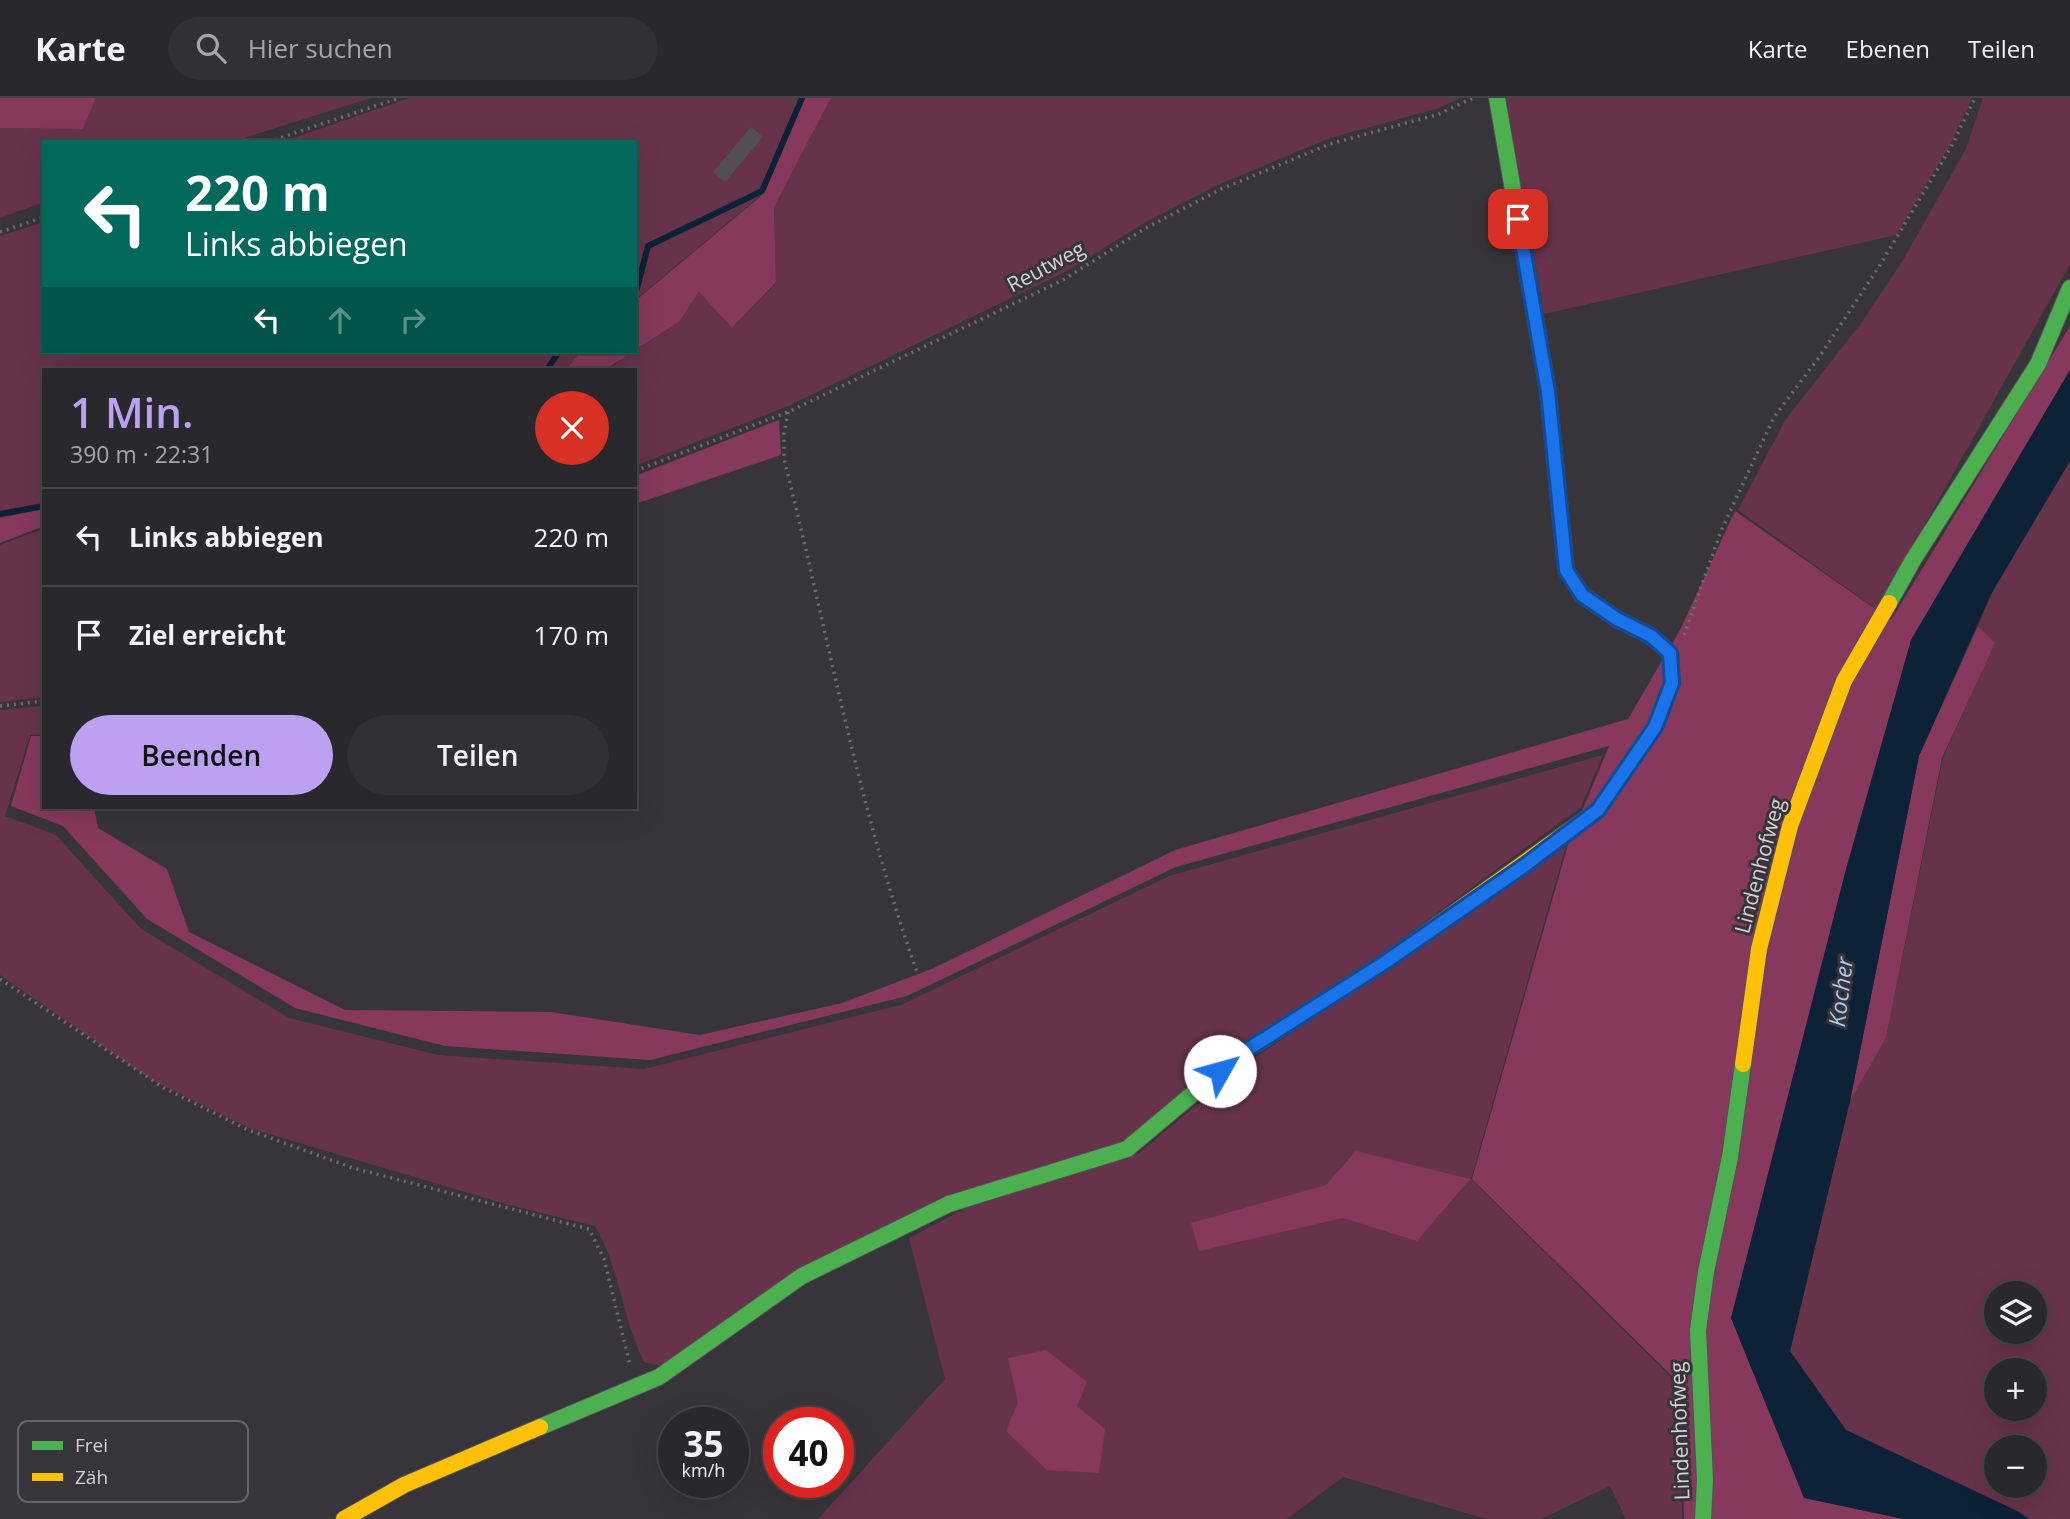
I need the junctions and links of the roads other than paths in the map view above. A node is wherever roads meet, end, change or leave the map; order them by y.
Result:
1 (1497, 98) edge
2 (2070, 288) edge
3 (344, 1519) edge
4 (1703, 1519) edge

1 - 3 street
2 - 4 street, Lindenhofweg

